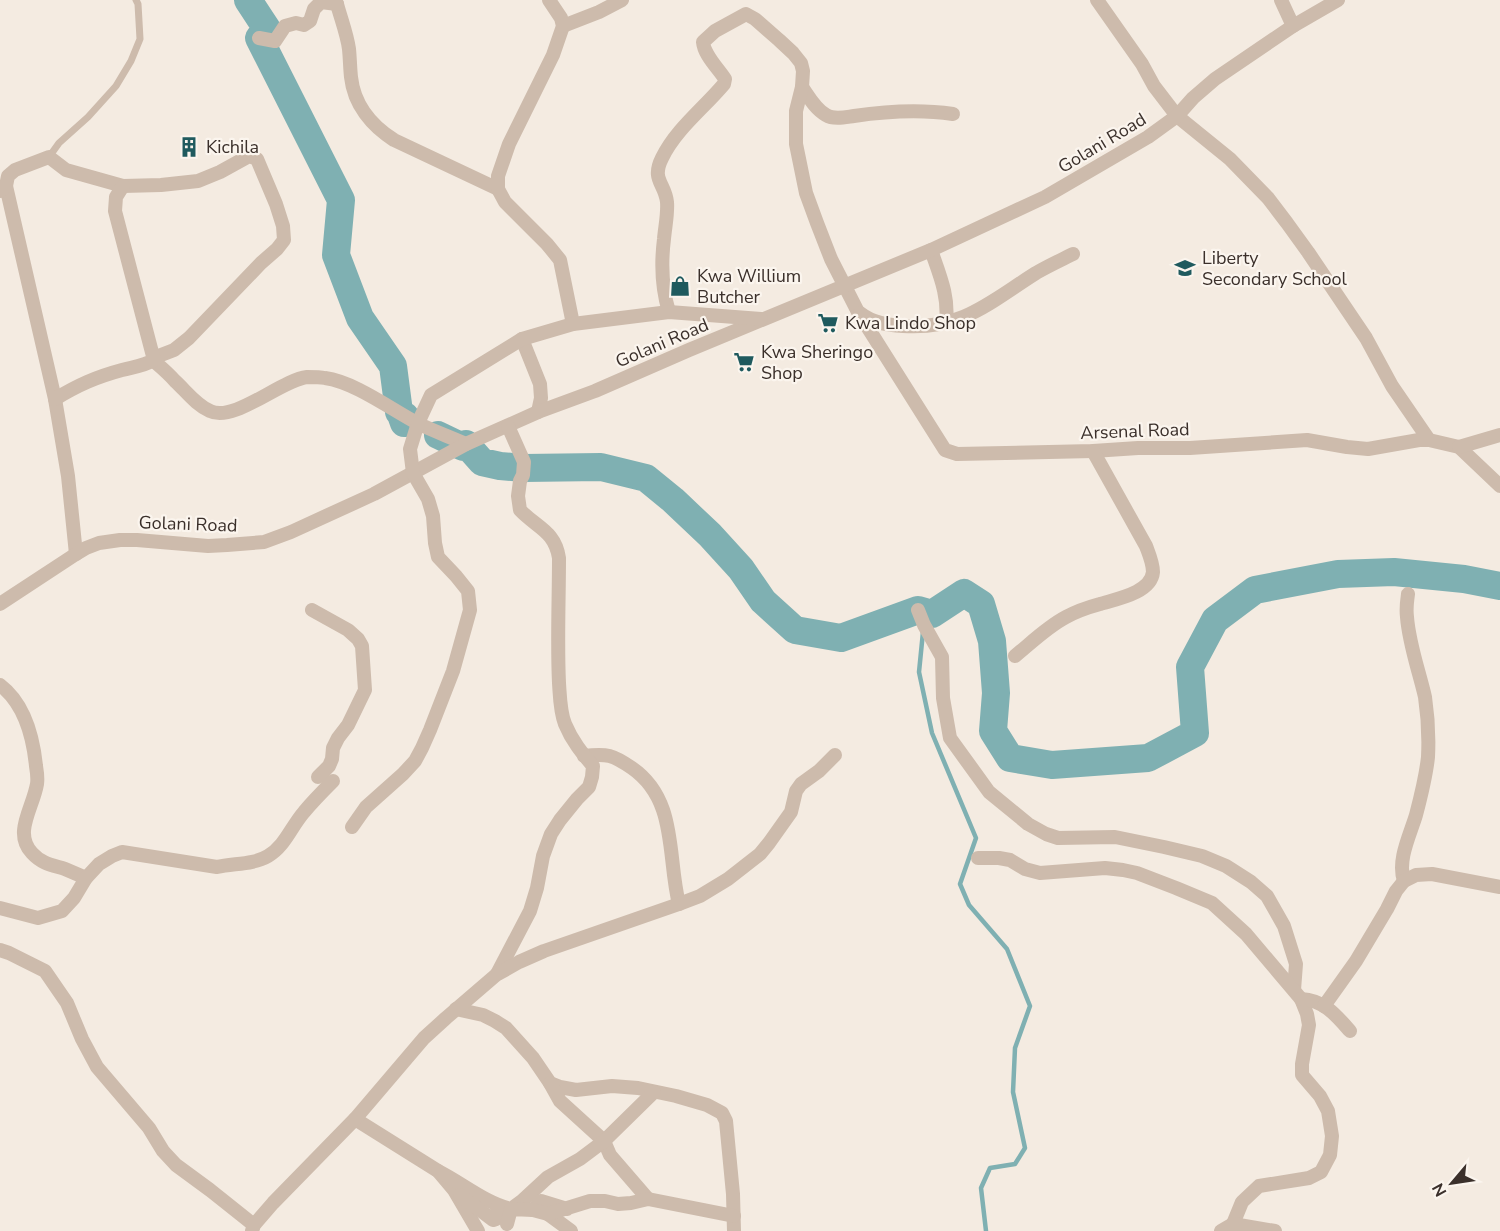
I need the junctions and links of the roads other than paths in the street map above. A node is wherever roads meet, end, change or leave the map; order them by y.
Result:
1 (136, 0) edge
2 (549, 0) edge
3 (622, 0) edge
4 (1097, 0) edge
5 (1281, 0) edge
6 (1338, 0) edge
7 (336, 2) edge
8 (563, 26) junction
9 (1293, 26) junction
10 (259, 38) dead end
11 (802, 87) junction
12 (953, 114) dead end
13 (1177, 116) junction
14 (49, 157) junction
15 (123, 186) junction
16 (3, 189) edge
17 (498, 189) junction
18 (931, 250) junction
19 (1073, 254) dead end
20 (845, 287) junction
21 (669, 312) junction
22 (858, 312) junction
23 (765, 320) junction
24 (946, 323) junction
25 (573, 324) junction
26 (522, 339) junction
27 (154, 360) junction
28 (55, 399) junction
29 (538, 412) junction
30 (418, 423) junction
31 (508, 426) junction
32 (1500, 435) edge
33 (1429, 440) junction
34 (466, 444) junction
35 (1459, 447) junction
36 (1093, 451) junction
37 (413, 473) junction
38 (1500, 486) edge
39 (76, 554) junction
40 (1408, 594) dead end
41 (0, 604) edge
42 (312, 610) dead end
43 (918, 610) dead end
44 (1015, 656) dead end
45 (0, 685) edge
46 (835, 755) dead end
47 (584, 756) junction
48 (318, 777) dead end
49 (333, 781) dead end
50 (352, 827) dead end
51 (978, 858) dead end
52 (86, 878) junction
53 (1404, 881) junction
54 (1500, 886) edge
55 (679, 904) junction
56 (0, 908) edge
57 (0, 950) edge
58 (496, 975) junction
59 (1298, 995) junction
60 (1324, 1006) junction
61 (456, 1009) junction
62 (1350, 1031) dead end
63 (550, 1083) junction
64 (654, 1092) junction
65 (355, 1119) junction
66 (604, 1141) junction
67 (438, 1172) junction
68 (454, 1190) junction
69 (648, 1199) junction
70 (568, 1209) junction
71 (533, 1210) junction
72 (548, 1214) junction
73 (734, 1216) junction
74 (506, 1218) edge
75 (1233, 1224) junction
76 (253, 1228) edge
77 (478, 1231) edge
78 (571, 1231) edge
79 (734, 1231) edge
80 (1221, 1231) edge
81 (1275, 1231) edge

1 - 14 lane
2 - 8 street
3 - 8 street
4 - 13 street
5 - 9 street
6 - 9 street, Golani Road
7 - 10 street
7 - 17 street
8 - 17 street
9 - 13 street, Golani Road
11 - 12 street
11 - 20 street, Arsenal Road
11 - 21 street
13 - 18 street, Golani Road
13 - 33 street
14 - 15 street
14 - 16 street
15 - 27 street
15 - 27 street
16 - 28 street
17 - 25 street
18 - 20 street, Golani Road
18 - 24 street
19 - 24 street
20 - 22 street, Arsenal Road
20 - 23 street, Golani Road
21 - 23 street
21 - 25 street
22 - 24 street
22 - 36 street, Arsenal Road
23 - 29 street, Golani Road
25 - 26 street
26 - 29 street
26 - 30 street
27 - 28 street
27 - 30 street
28 - 39 street
29 - 31 street, Golani Road
30 - 34 street
30 - 37 street
31 - 34 street, Golani Road
31 - 47 street
32 - 35 street
33 - 35 street, Arsenal Road
33 - 36 street, Arsenal Road
34 - 37 street, Golani Road
35 - 38 street
36 - 44 street
37 - 39 street, Golani Road
37 - 50 street
39 - 41 street, Golani Road
40 - 53 street
42 - 48 street
43 - 59 street
45 - 52 street
46 - 55 street
47 - 55 street
47 - 58 street
49 - 52 street
51 - 59 street
52 - 56 street
53 - 54 street
53 - 60 street
55 - 58 street
57 - 76 street
58 - 61 street
59 - 60 street
59 - 75 street
60 - 62 street
61 - 63 street
61 - 65 street
63 - 64 street
63 - 66 street
64 - 66 street
64 - 73 street
65 - 67 street
65 - 76 street
66 - 69 street
66 - 74 street
67 - 68 street
67 - 74 street
68 - 74 street
68 - 77 street
69 - 70 street
69 - 73 street
70 - 71 street
70 - 72 street
71 - 72 street
71 - 74 street
72 - 78 street
73 - 79 street
75 - 80 street
75 - 81 street

